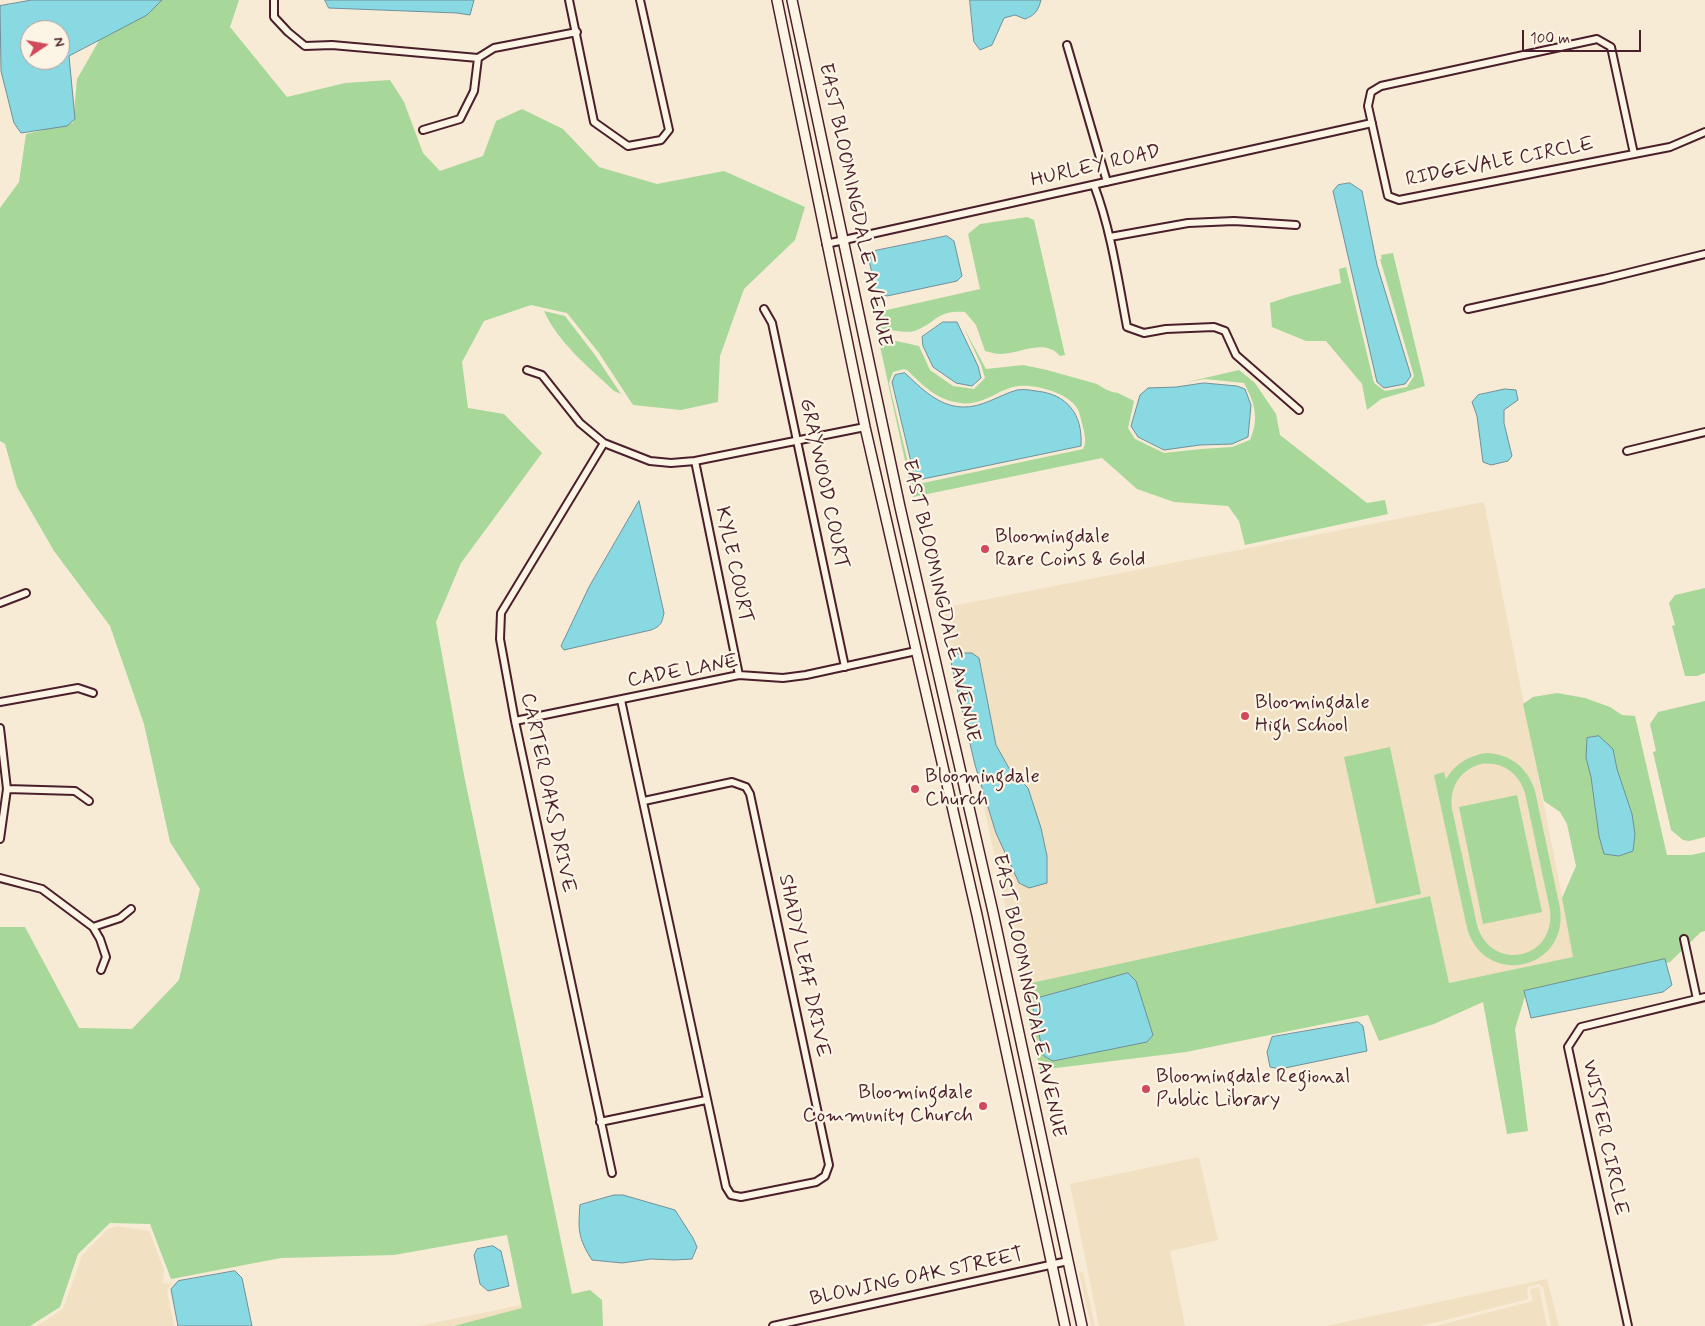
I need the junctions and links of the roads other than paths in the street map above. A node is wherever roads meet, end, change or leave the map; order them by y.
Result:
1 (274, 0) edge
2 (569, 0) edge
3 (640, 0) edge
4 (777, 0) edge
5 (792, 0) edge
6 (577, 32) junction
7 (1067, 45) dead end
8 (478, 58) junction
9 (1372, 123) junction
10 (423, 130) dead end
11 (1705, 132) edge
12 (1634, 154) junction
13 (1106, 182) junction
14 (1094, 185) junction
15 (1296, 225) dead end
16 (1110, 238) junction
17 (842, 240) junction
18 (826, 244) junction
19 (1705, 254) edge
20 (764, 309) dead end
21 (1468, 309) dead end
22 (527, 370) dead end
23 (1299, 410) dead end
24 (865, 427) junction
25 (1705, 432) edge
26 (798, 441) junction
27 (604, 443) junction
28 (1627, 451) dead end
29 (695, 461) junction
30 (882, 503) junction
31 (900, 507) junction
32 (26, 593) dead end
33 (0, 603) edge
34 (932, 647) junction
35 (916, 651) junction
36 (845, 667) junction
37 (739, 675) junction
38 (93, 693) dead end
39 (621, 700) junction
40 (0, 702) edge
41 (515, 721) junction
42 (0, 728) edge
43 (7, 789) junction
44 (90, 801) dead end
45 (644, 801) junction
46 (0, 838) edge
47 (0, 878) edge
48 (131, 909) dead end
49 (993, 912) junction
50 (977, 915) junction
51 (93, 927) junction
52 (1684, 939) dead end
53 (101, 970) dead end
54 (1705, 997) edge
55 (1697, 999) junction
56 (706, 1100) junction
57 (600, 1122) junction
58 (612, 1173) dead end
59 (1068, 1261) junction
60 (1052, 1265) junction
61 (773, 1326) edge
62 (1065, 1326) edge
63 (1082, 1326) edge
64 (1628, 1326) edge

1 - 8 street
2 - 6 street
3 - 6 street
4 - 18 main road, EAST BLOOMINGDALE AVENUE
5 - 17 main road, EAST BLOOMINGDALE AVENUE
6 - 8 street
7 - 13 street
8 - 10 street
9 - 12 street, RIDGEVALE CIRCLE
9 - 12 street, RIDGEVALE CIRCLE
9 - 13 street, HURLEY ROAD
11 - 12 street, RIDGEVALE CIRCLE
13 - 14 street, HURLEY ROAD
14 - 16 street
14 - 17 street, HURLEY ROAD
15 - 16 street
16 - 23 street
17 - 18 street, HURLEY ROAD
17 - 31 main road, EAST BLOOMINGDALE AVENUE
18 - 24 main road, EAST BLOOMINGDALE AVENUE
19 - 21 street
20 - 26 street, GRAYWOOD COURT
22 - 27 street
24 - 26 street
24 - 30 main road, EAST BLOOMINGDALE AVENUE
25 - 28 street
26 - 29 street
26 - 36 street, GRAYWOOD COURT
27 - 29 street
27 - 41 street, CARTER OAKS DRIVE
29 - 37 street, KYLE COURT
30 - 31 main road
30 - 35 main road, EAST BLOOMINGDALE AVENUE
31 - 34 main road, EAST BLOOMINGDALE AVENUE
32 - 33 street
34 - 35 main road
34 - 49 main road, EAST BLOOMINGDALE AVENUE
35 - 36 street, CADE LANE
35 - 50 main road, EAST BLOOMINGDALE AVENUE
36 - 37 street, CADE LANE
37 - 39 street, CADE LANE
38 - 40 street
39 - 41 street, CADE LANE
39 - 45 street, SHADY LEAF DRIVE
41 - 57 street, CARTER OAKS DRIVE
42 - 43 street
43 - 44 street
43 - 46 street
45 - 56 street, SHADY LEAF DRIVE
45 - 56 street, SHADY LEAF DRIVE
47 - 51 street
48 - 51 street
49 - 50 main road
49 - 59 main road, EAST BLOOMINGDALE AVENUE
50 - 60 main road, EAST BLOOMINGDALE AVENUE
51 - 53 street
52 - 55 street
54 - 55 street, WISTER CIRCLE
55 - 64 street, WISTER CIRCLE
56 - 57 street
57 - 58 street, CARTER OAKS DRIVE
59 - 60 street, BLOWING OAK STREET
59 - 63 main road, EAST BLOOMINGDALE AVENUE
60 - 61 street, BLOWING OAK STREET
60 - 62 main road, EAST BLOOMINGDALE AVENUE

